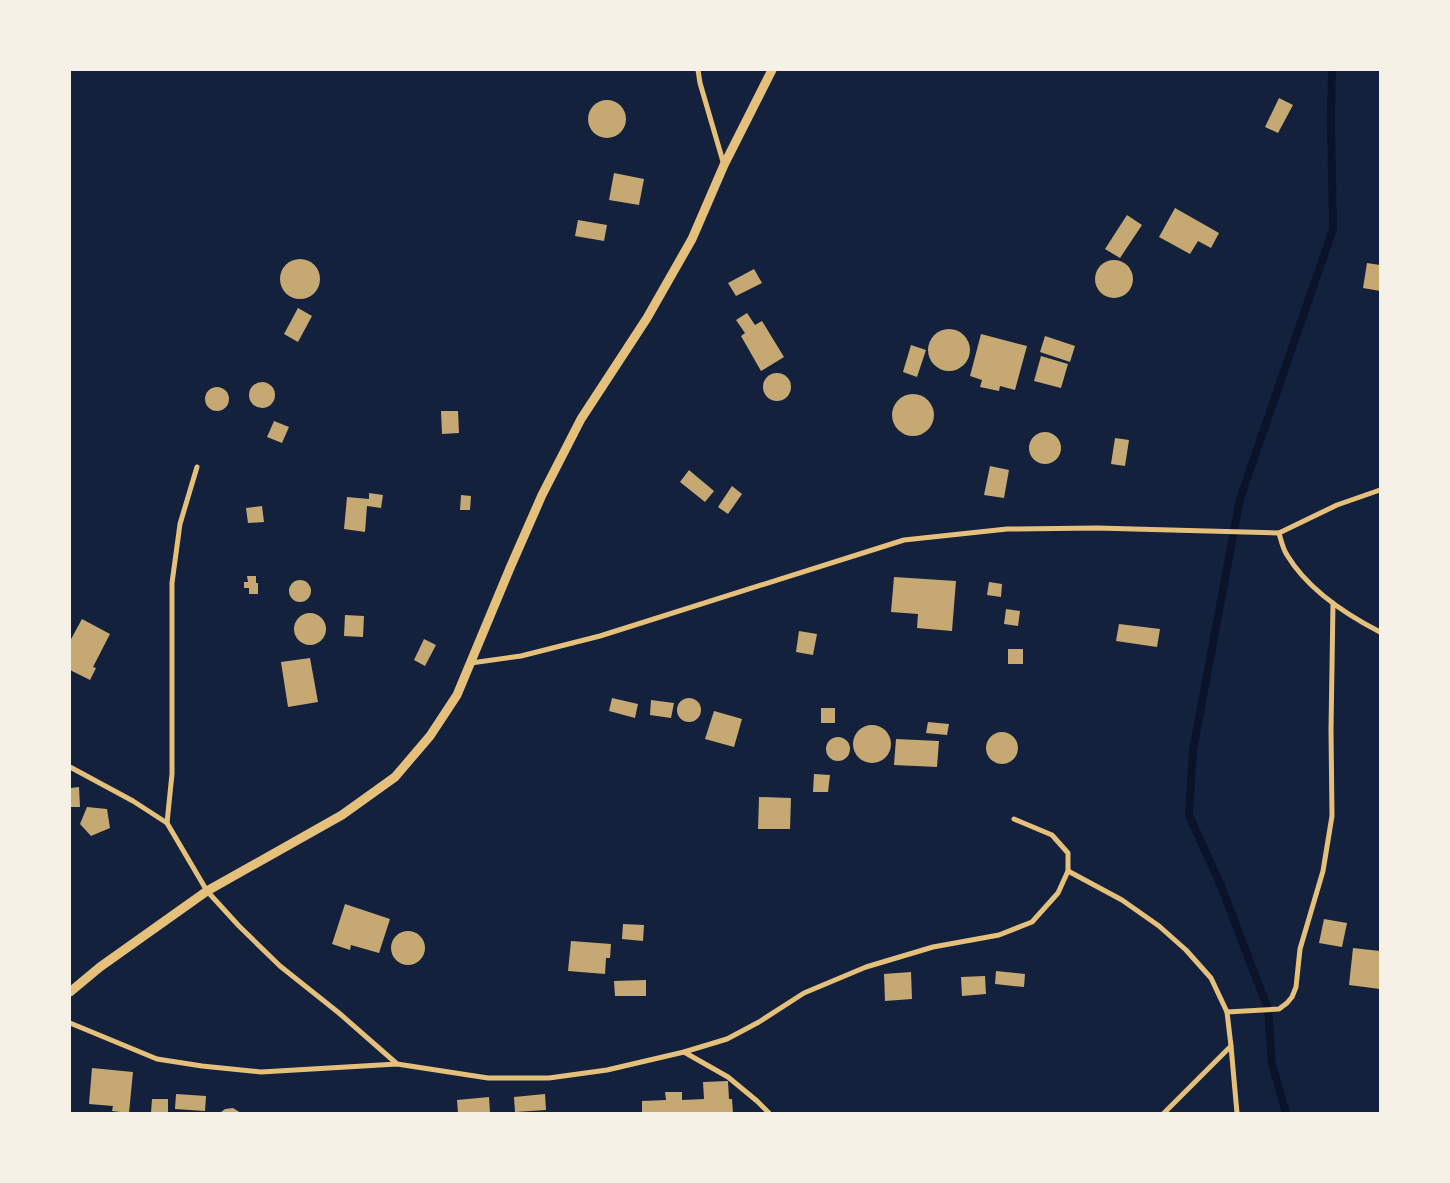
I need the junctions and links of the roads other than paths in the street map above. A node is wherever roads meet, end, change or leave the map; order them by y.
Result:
1 (698, 70) edge
2 (772, 70) edge
3 (724, 165) junction
4 (197, 467) dead end
5 (1380, 490) edge
6 (1279, 533) junction
7 (1333, 603) junction
8 (1380, 632) edge
9 (471, 663) junction
10 (70, 767) edge
11 (1014, 819) dead end
12 (167, 823) junction
13 (1068, 871) junction
14 (207, 891) junction
15 (70, 992) edge
16 (1227, 1012) junction
17 (70, 1023) edge
18 (1232, 1046) junction
19 (684, 1052) junction
20 (397, 1064) junction
21 (768, 1113) edge
22 (1164, 1113) edge
23 (1237, 1113) edge

1 - 3 street
2 - 3 street
3 - 9 street
4 - 12 street
5 - 6 street
6 - 7 street
6 - 9 street
7 - 8 street
7 - 16 street
9 - 14 street
10 - 12 street
11 - 13 street
12 - 14 street
13 - 16 street
13 - 19 street
14 - 15 street
14 - 20 street
16 - 18 street
17 - 20 street
18 - 22 street
18 - 23 street
19 - 20 street
19 - 21 street

